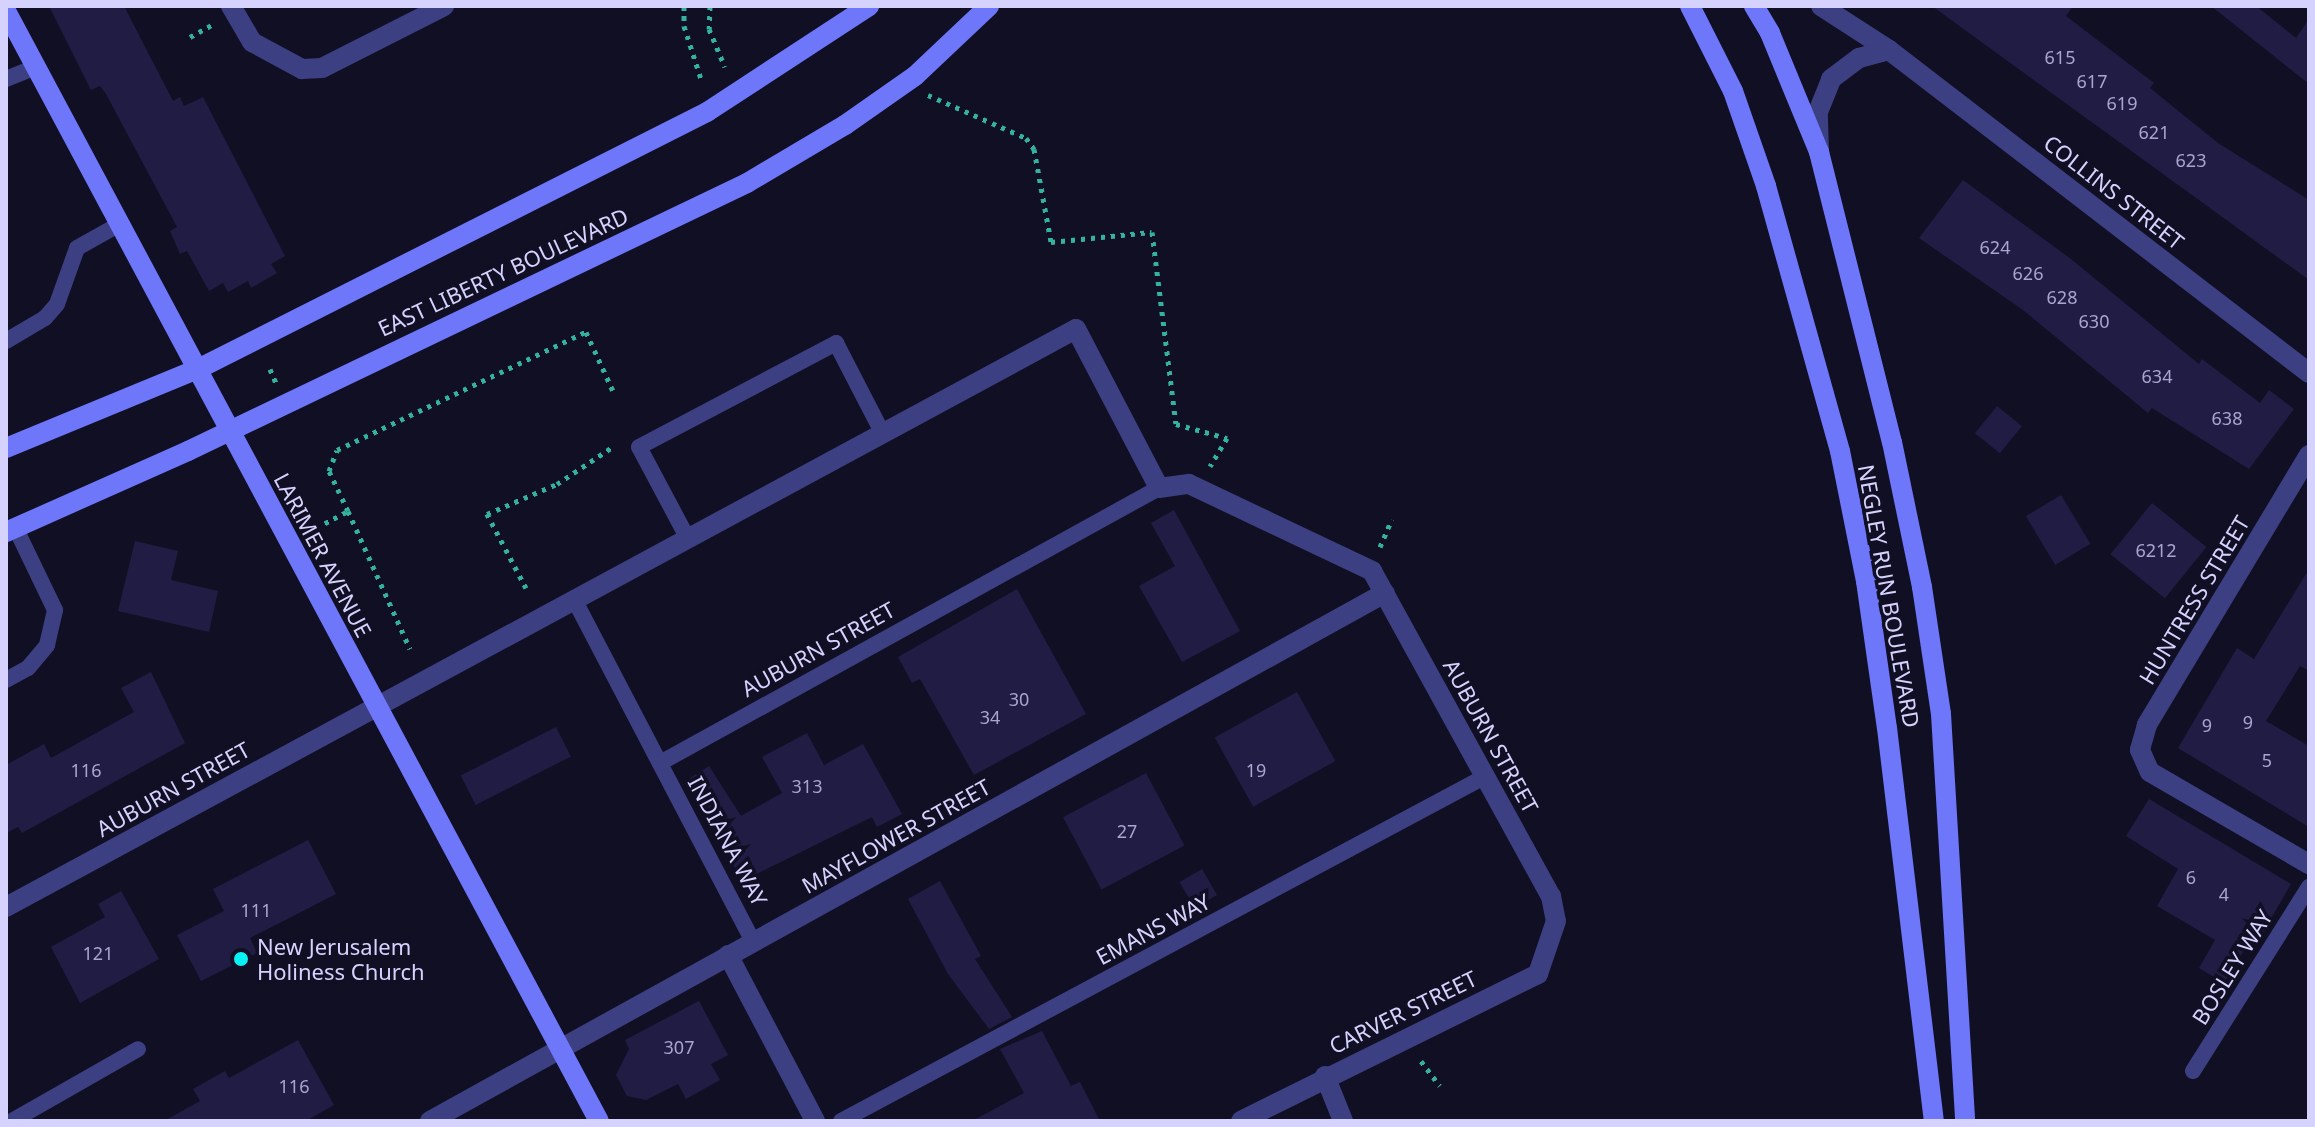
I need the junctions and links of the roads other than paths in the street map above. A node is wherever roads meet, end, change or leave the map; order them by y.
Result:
1 (444, 6) edge
2 (869, 6) edge
3 (989, 6) edge
4 (1690, 6) edge
5 (1754, 6) edge
6 (1821, 6) edge
7 (6, 11) edge
8 (224, 14) edge
9 (1889, 50) junction
10 (36, 67) junction
11 (6, 79) edge
12 (1819, 152) junction
13 (120, 224) junction
14 (6, 341) edge
15 (198, 369) junction
16 (2309, 373) edge
17 (229, 430) junction
18 (883, 434) junction
19 (6, 448) edge
20 (2309, 455) edge
21 (1159, 488) junction
22 (11, 530) edge
23 (688, 539) junction
24 (1385, 593) junction
25 (575, 601) junction
26 (6, 680) edge
27 (377, 706) junction
28 (660, 763) junction
29 (1486, 776) junction
30 (2309, 864) edge
31 (2309, 887) edge
32 (6, 907) edge
33 (1556, 921) joint
34 (753, 941) junction
35 (728, 955) junction
36 (138, 1049) dead end
37 (561, 1049) junction
38 (2193, 1071) dead end
39 (1325, 1076) junction
40 (12, 1121) edge
41 (430, 1121) edge
42 (599, 1121) edge
43 (815, 1121) edge
44 (841, 1121) edge
45 (1241, 1121) edge
46 (1343, 1121) edge
47 (1934, 1121) edge
48 (1965, 1121) edge

1 - 8 street
2 - 15 main road
3 - 17 main road, EAST LIBERTY BOULEVARD
4 - 47 main road, NEGLEY RUN BOULEVARD
5 - 12 main road, NEGLEY RUN BOULEVARD
6 - 9 street, COLLINS STREET
7 - 10 main road, LARIMER AVENUE
9 - 12 street
9 - 16 street, COLLINS STREET
10 - 11 lane
10 - 13 main road, LARIMER AVENUE
12 - 48 main road, NEGLEY RUN BOULEVARD
13 - 14 lane
13 - 15 main road, LARIMER AVENUE
15 - 17 main road, LARIMER AVENUE
15 - 19 main road
17 - 22 main road, EAST LIBERTY BOULEVARD
17 - 27 main road, LARIMER AVENUE
18 - 21 street, AUBURN STREET
18 - 23 street, AUBURN STREET
18 - 23 lane
20 - 30 street, HUNTRESS STREET
21 - 24 street, AUBURN STREET
21 - 28 lane, AUBURN STREET
22 - 26 lane
23 - 25 street, AUBURN STREET
24 - 29 street, AUBURN STREET
24 - 34 street, MAYFLOWER STREET
25 - 27 street, AUBURN STREET
25 - 28 lane
27 - 32 street, AUBURN STREET
27 - 37 main road, LARIMER AVENUE
28 - 34 lane, INDIANA WAY
29 - 33 street, AUBURN STREET
29 - 44 lane, EMANS WAY
31 - 38 lane, BOSLEY WAY
33 - 39 street, CARVER STREET
34 - 35 street, MAYFLOWER STREET
35 - 37 street, MAYFLOWER STREET
35 - 43 street
36 - 40 lane
37 - 41 street, MAYFLOWER STREET
37 - 42 main road, LARIMER AVENUE
39 - 45 street, CARVER STREET
39 - 46 street

